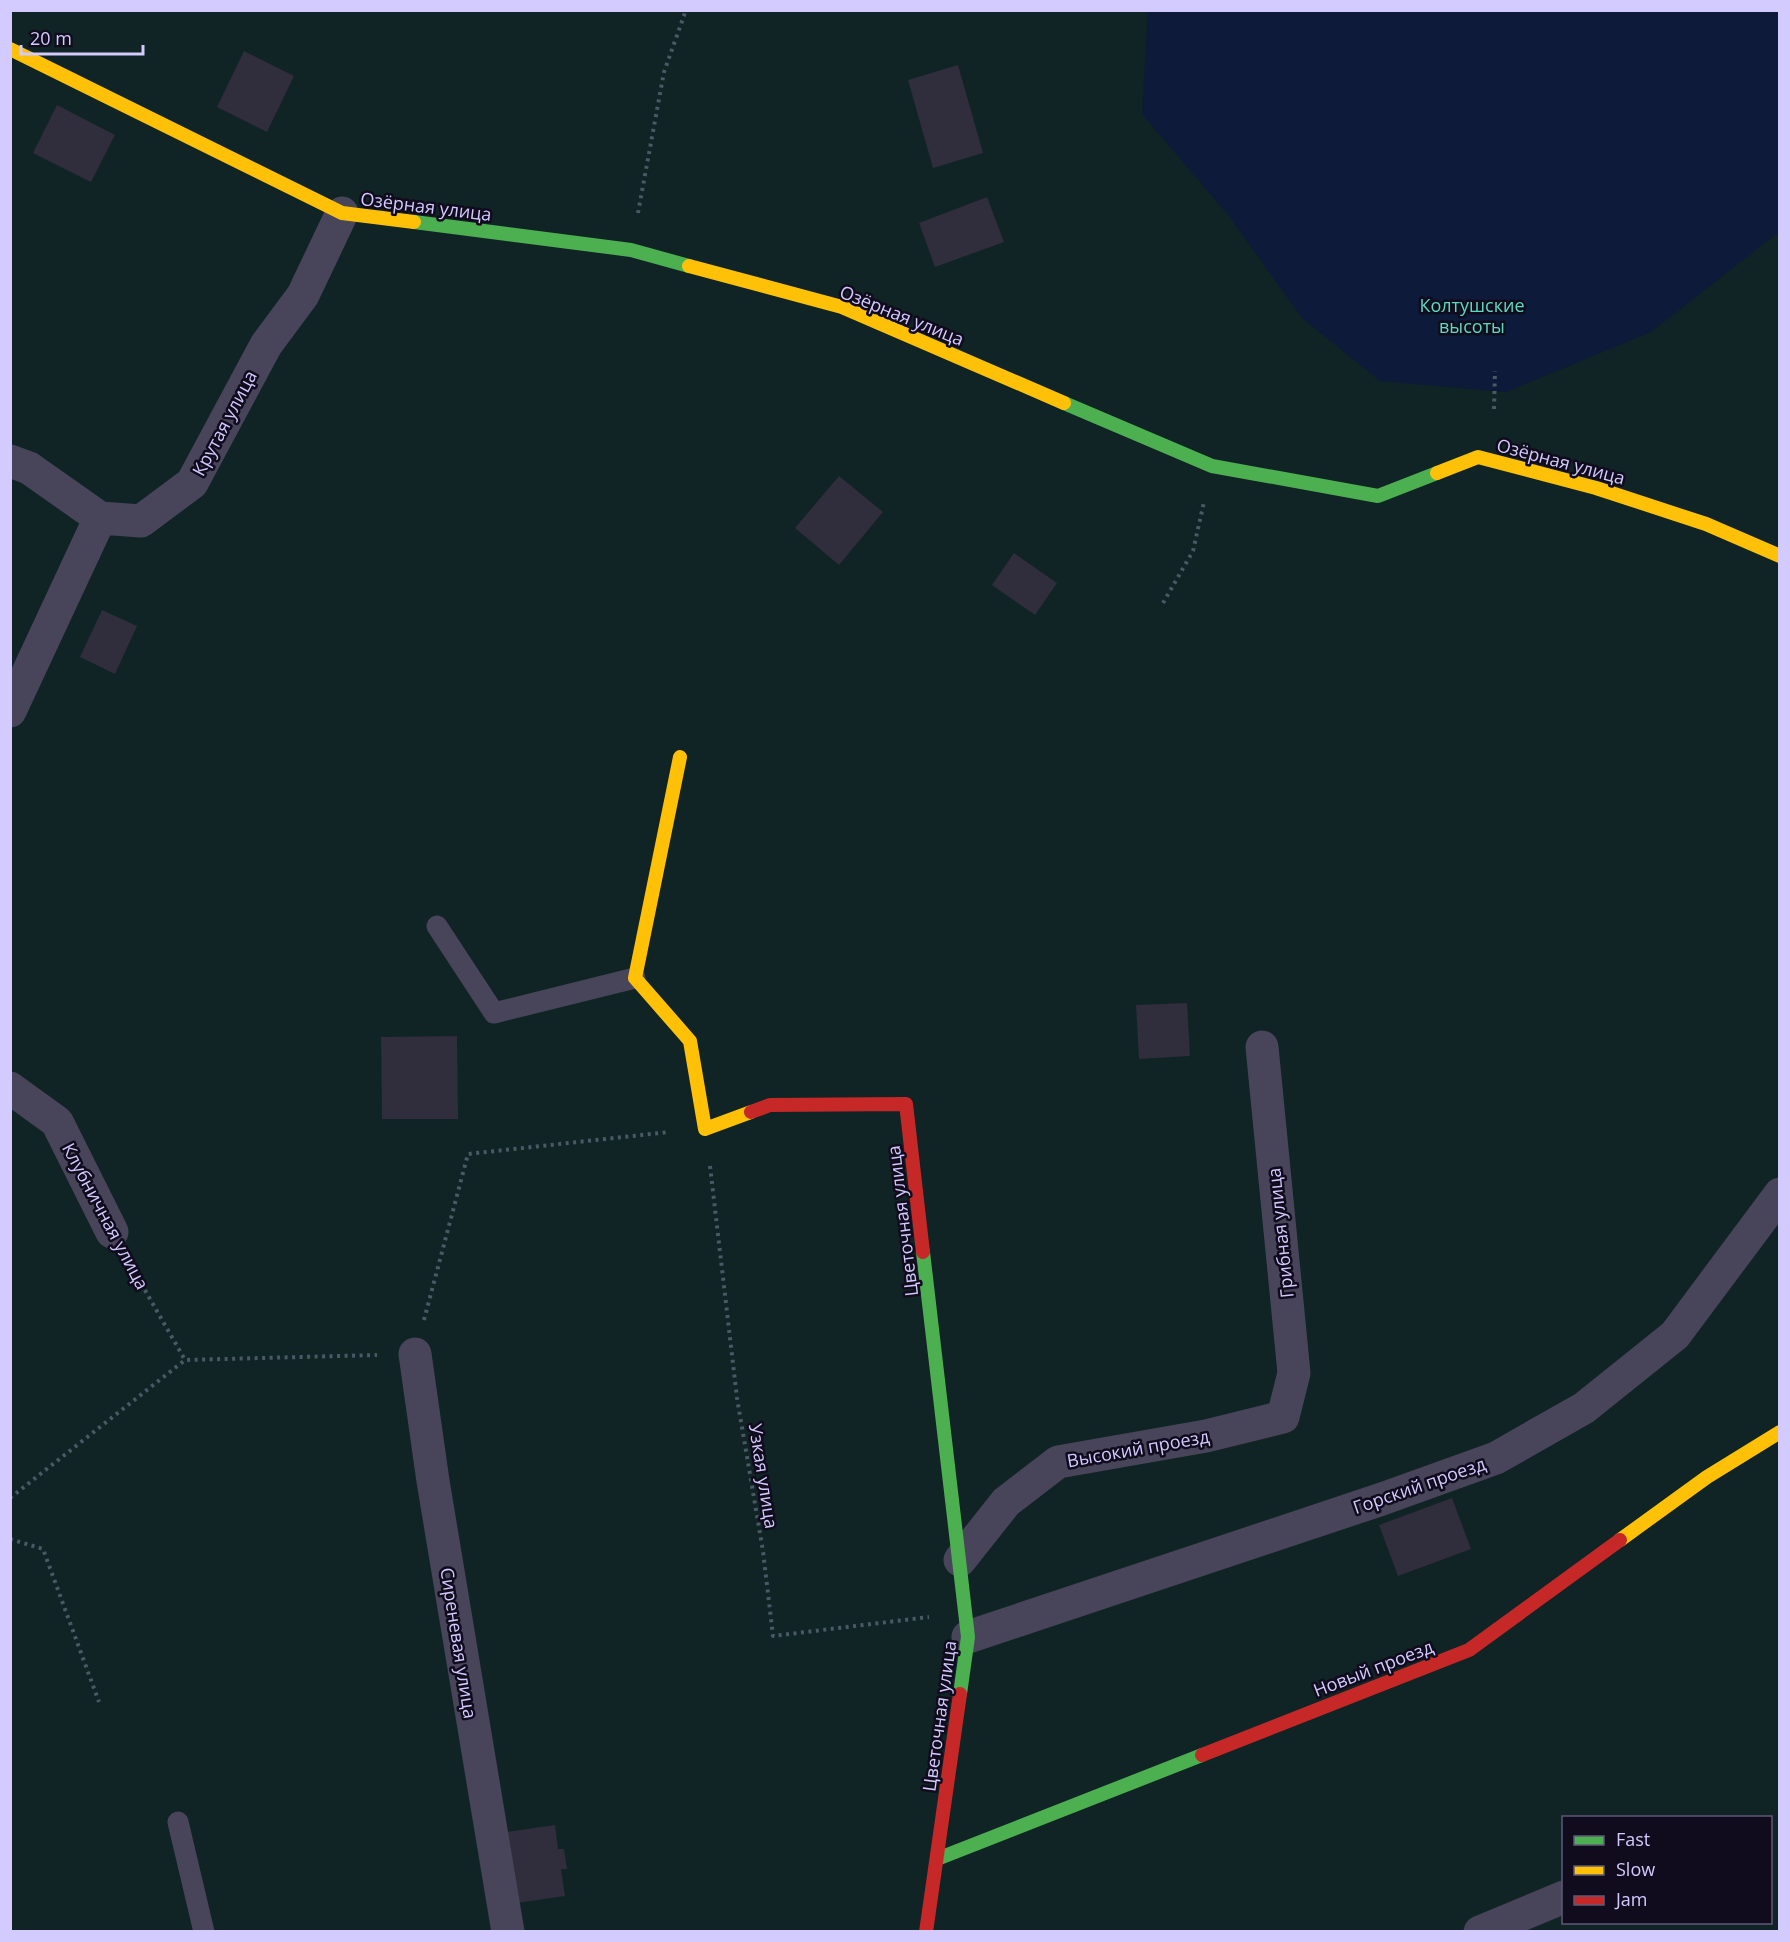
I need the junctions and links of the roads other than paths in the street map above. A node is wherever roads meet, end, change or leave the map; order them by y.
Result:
1 (10, 49) edge
2 (342, 213) junction
3 (10, 461) edge
4 (100, 518) junction
5 (1779, 556) edge
6 (10, 711) edge
7 (680, 758) dead end
8 (437, 926) dead end
9 (635, 978) junction
10 (1262, 1047) dead end
11 (10, 1088) edge
12 (1779, 1194) edge
13 (112, 1232) road end
14 (415, 1354) road end
15 (1283, 1417) joint
16 (1779, 1432) edge
17 (960, 1560) junction
18 (967, 1625) junction
19 (178, 1822) dead end
20 (937, 1859) junction
21 (1562, 1897) edge
22 (204, 1932) edge
23 (508, 1932) edge
24 (926, 1932) edge
25 (1479, 1932) edge

1 - 2 street, Озёрная улица
2 - 4 street, Крутая улица
2 - 5 street, Озёрная улица
3 - 4 street
4 - 6 street
7 - 9 street
8 - 9 lane
9 - 17 street, Цветочная улица
10 - 15 street, Грибная улица
11 - 13 street, Клубничная улица
12 - 18 street, Горский проезд
14 - 23 street, Сиреневая улица
15 - 17 street, Высокий проезд
16 - 20 street, Новый проезд
17 - 18 street, Цветочная улица
18 - 20 street, Цветочная улица
19 - 22 lane
20 - 24 street, Цветочная улица
21 - 25 street

